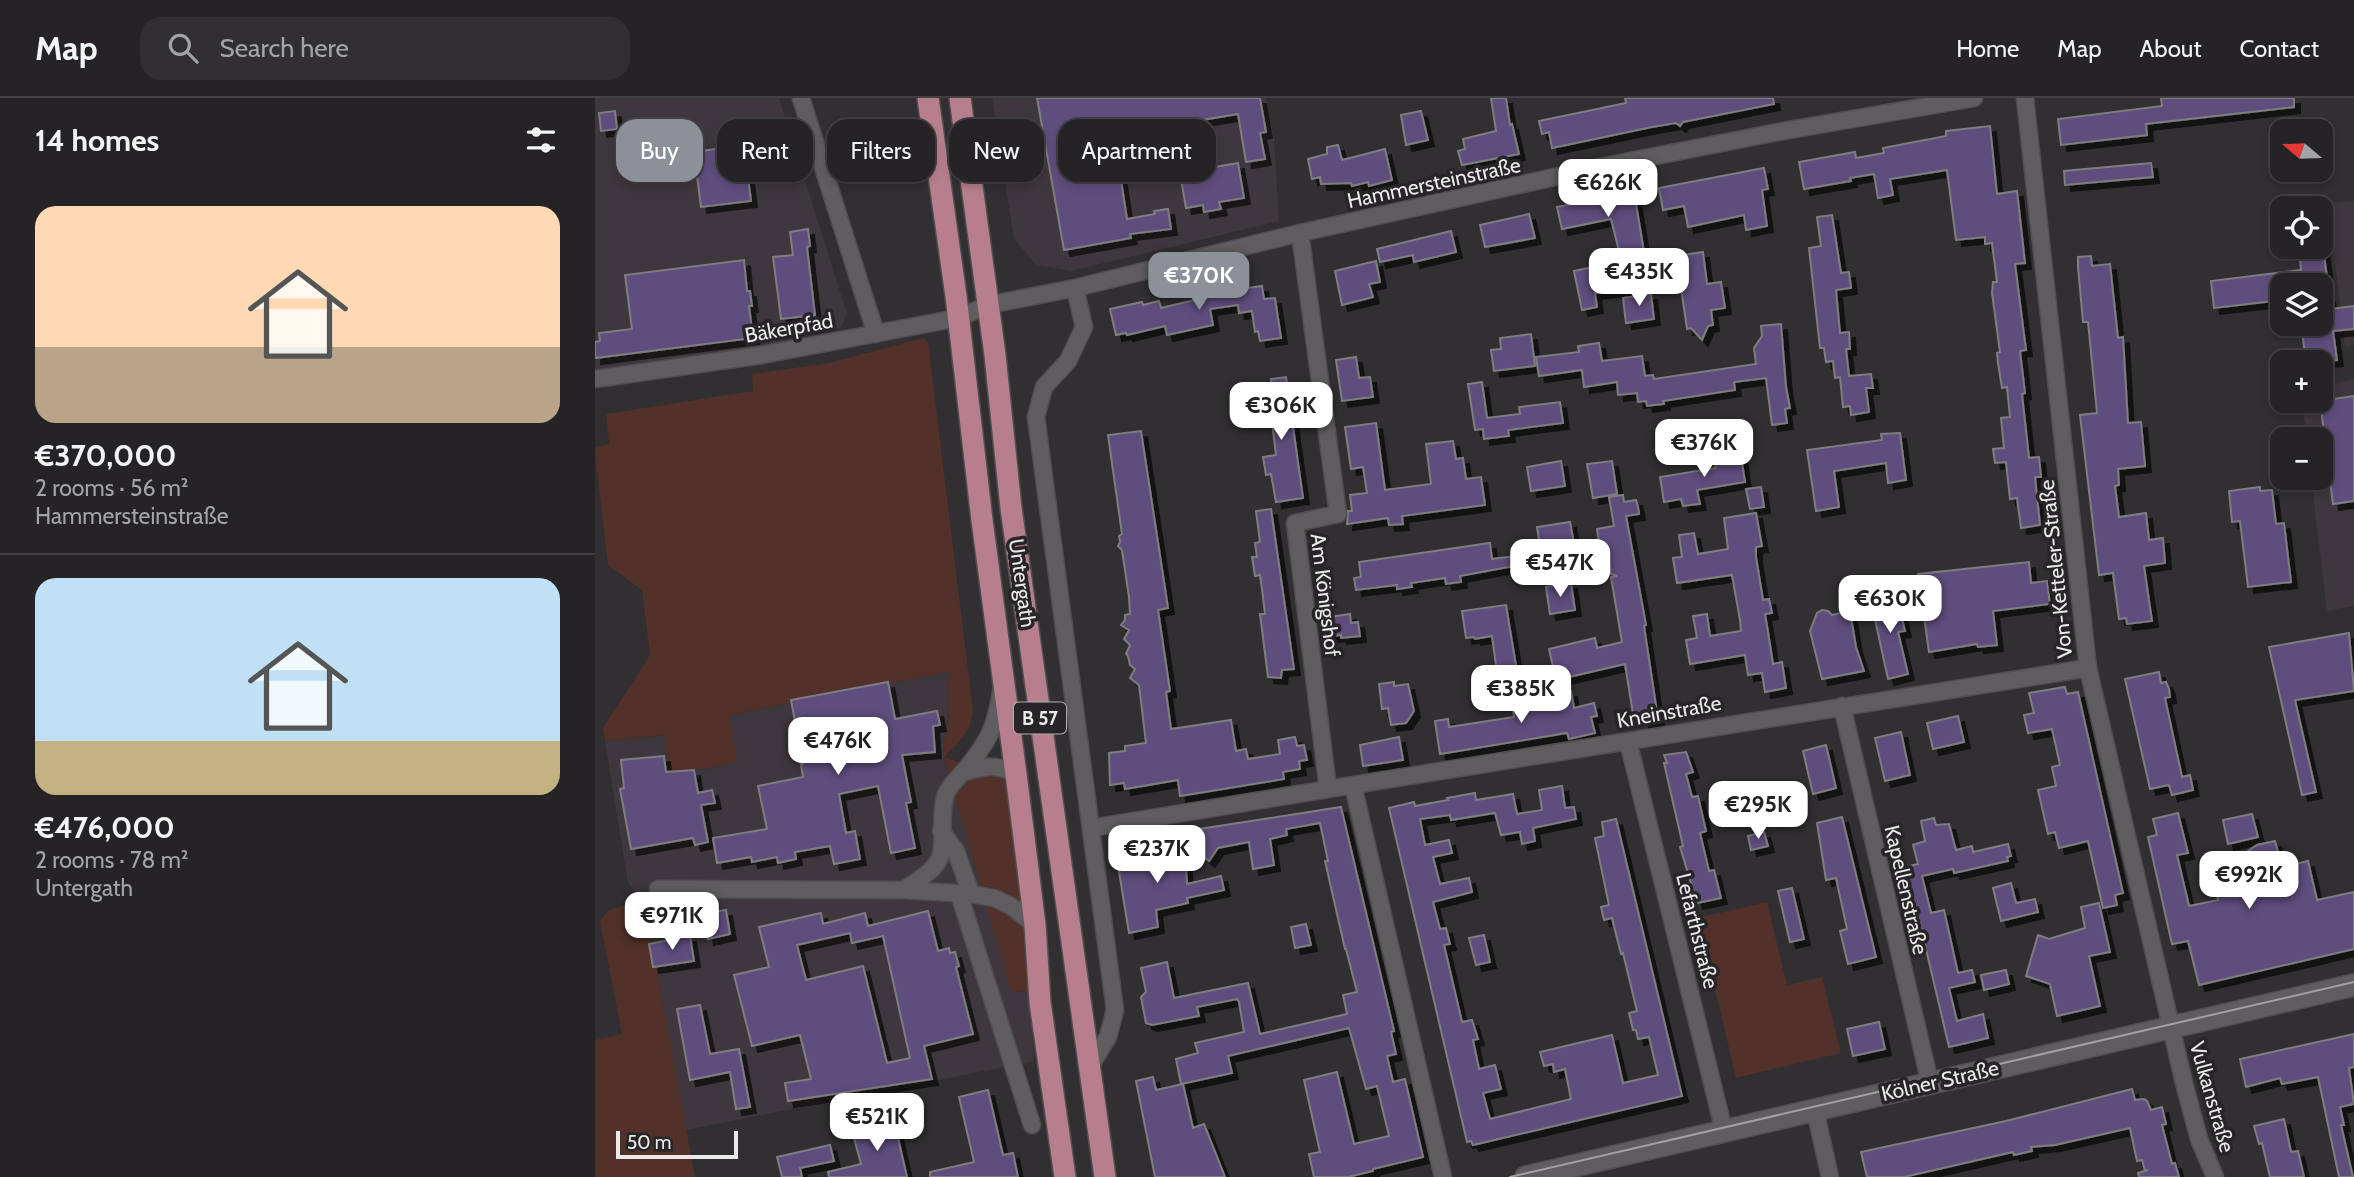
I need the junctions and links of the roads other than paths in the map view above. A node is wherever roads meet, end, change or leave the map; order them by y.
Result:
1 (801, 98) edge
2 (928, 98) edge
3 (960, 98) edge
4 (1975, 98) edge
5 (2025, 98) edge
6 (1300, 233) junction
7 (1075, 288) junction
8 (988, 305) junction
9 (958, 318) junction
10 (876, 334) junction
11 (595, 379) edge
12 (2088, 668) junction
13 (1003, 676) junction
14 (1842, 706) junction
15 (1628, 741) junction
16 (962, 773) junction
17 (1016, 774) junction
18 (1353, 785) junction
19 (1328, 789) junction
20 (1091, 828) junction
21 (941, 831) junction
22 (1056, 837) junction
23 (658, 890) dead end
24 (903, 890) junction
25 (965, 894) junction
26 (1035, 925) junction
27 (2354, 985) edge
28 (2170, 1028) junction
29 (1089, 1068) junction
30 (1930, 1083) junction
31 (1815, 1110) junction
32 (1032, 1125) dead end
33 (1724, 1131) junction
34 (1065, 1177) edge
35 (1105, 1177) edge
36 (1443, 1177) edge
37 (1526, 1177) edge
38 (1830, 1177) edge
39 (2215, 1177) edge

1 - 10 street
2 - 9 main road, Untergath / B 57
3 - 8 main road, Untergath / B 57
4 - 6 street, Hammersteinstraße
5 - 12 street, Von-Ketteler-Straße
6 - 7 street, Hammersteinstraße
6 - 19 street, Am Königshof
7 - 8 street, Hammersteinstraße
7 - 20 street, Untergath
8 - 9 street, Bäkerpfad
8 - 22 main road, Untergath / B 57
9 - 10 street, Bäkerpfad
9 - 13 main road, Untergath / B 57
10 - 11 street, Bäkerpfad
12 - 14 street, Kneinstraße
12 - 28 street, Von-Ketteler-Straße
13 - 16 street, Untergath
13 - 17 main road, Untergath / B 57
14 - 15 street, Kneinstraße
14 - 30 street, Kapellenstraße
15 - 18 street, Kneinstraße
15 - 33 street, Lefarthstraße
16 - 17 street
16 - 21 street, Untergath
17 - 22 main road, B 57
17 - 26 main road, Untergath / B 57
18 - 19 street, Kneinstraße
18 - 36 street
19 - 20 street, Kneinstraße
20 - 29 street, Untergath
21 - 24 street, Untergath
21 - 25 street
22 - 29 main road, Untergath / B 57
23 - 24 street
24 - 25 street
25 - 26 street
25 - 32 street
26 - 34 main road, Untergath / B 57
27 - 28 main road, Kölner Straße
28 - 30 main road, Kölner Straße
28 - 39 street, Vulkanstraße
29 - 35 main road, Untergath / B 57
30 - 31 main road, Kölner Straße
31 - 33 main road, Kölner Straße
31 - 38 street
33 - 37 main road, Kölner Straße

